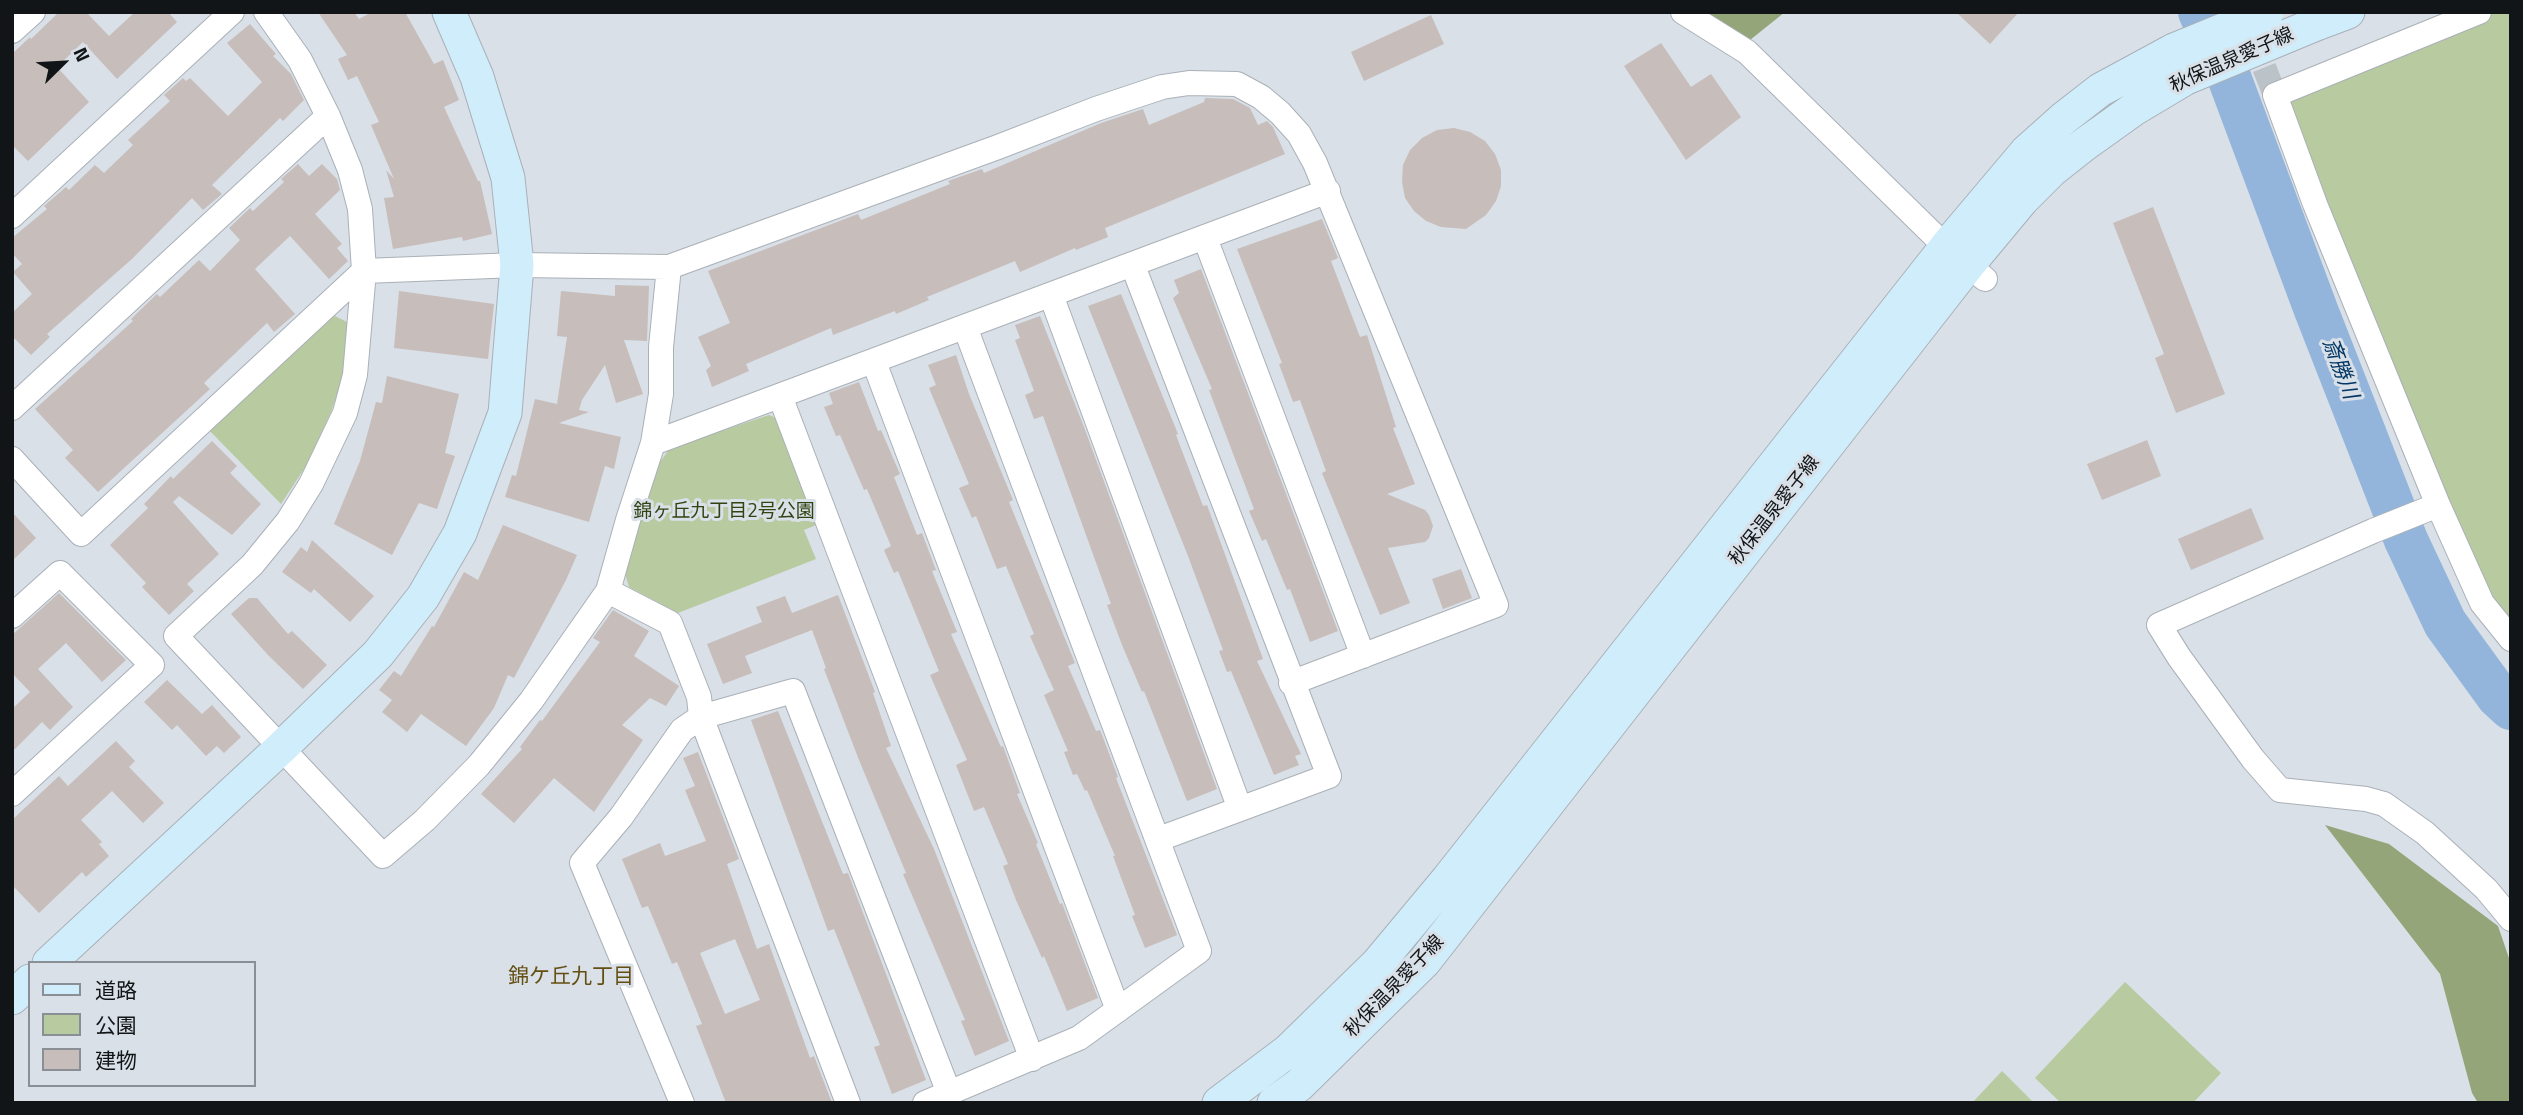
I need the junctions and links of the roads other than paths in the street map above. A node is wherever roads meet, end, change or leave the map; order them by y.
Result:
1 (33, 12) edge
2 (232, 12) edge
3 (266, 12) edge
4 (449, 12) edge
5 (1683, 12) edge
6 (2267, 12) edge
7 (2348, 12) edge
8 (2479, 12) edge
9 (12, 31) edge
10 (2180, 64) junction
11 (328, 116) junction
12 (1328, 191) junction
13 (12, 216) edge
14 (1205, 238) junction
15 (1966, 263) junction
16 (516, 265) junction
17 (1133, 266) junction
18 (668, 267) junction
19 (364, 271) junction
20 (1051, 295) junction
21 (965, 327) junction
22 (874, 362) junction
23 (780, 396) junction
24 (12, 408) edge
25 (653, 443) junction
26 (12, 458) edge
27 (2434, 507) junction
28 (608, 591) junction
29 (12, 616) edge
30 (2511, 639) edge
31 (1363, 656) junction
32 (1291, 683) junction
33 (701, 717) junction
34 (281, 748) junction
35 (12, 794) edge
36 (1240, 809) junction
37 (1159, 839) junction
38 (2511, 919) edge
39 (51, 961) edge
40 (28, 983) edge
41 (12, 998) edge
42 (1118, 1010) junction
43 (1032, 1059) junction
44 (949, 1093) junction
45 (682, 1103) edge
46 (848, 1103) edge
47 (925, 1103) edge
48 (1219, 1103) edge
49 (1274, 1103) edge

1 - 9 street
2 - 13 street
3 - 11 street
4 - 16 main road
5 - 15 street
6 - 10 main road, 秋保温泉愛子線, bridge
7 - 10 main road, 秋保温泉愛子線, bridge
8 - 27 street
10 - 15 main road, 秋保温泉愛子線
11 - 19 street
11 - 24 street
12 - 14 street
12 - 18 street
12 - 31 street
14 - 17 street
14 - 31 street
15 - 48 main road, 秋保温泉愛子線
15 - 49 main road, 秋保温泉愛子線
16 - 18 street
16 - 19 street
16 - 34 main road
17 - 20 street
17 - 32 street
18 - 25 street
19 - 26 street
19 - 34 street
20 - 21 street
20 - 36 street
21 - 22 street
21 - 37 street
22 - 23 street
22 - 42 street
23 - 25 street
23 - 43 street
25 - 28 street
27 - 30 street
27 - 38 street
28 - 33 street
28 - 34 street
29 - 35 street
31 - 32 street
32 - 36 street
33 - 44 street
33 - 45 street
33 - 46 street
34 - 39 main road
36 - 37 street
37 - 42 street
40 - 41 main road
42 - 43 street
43 - 44 street
44 - 47 street

